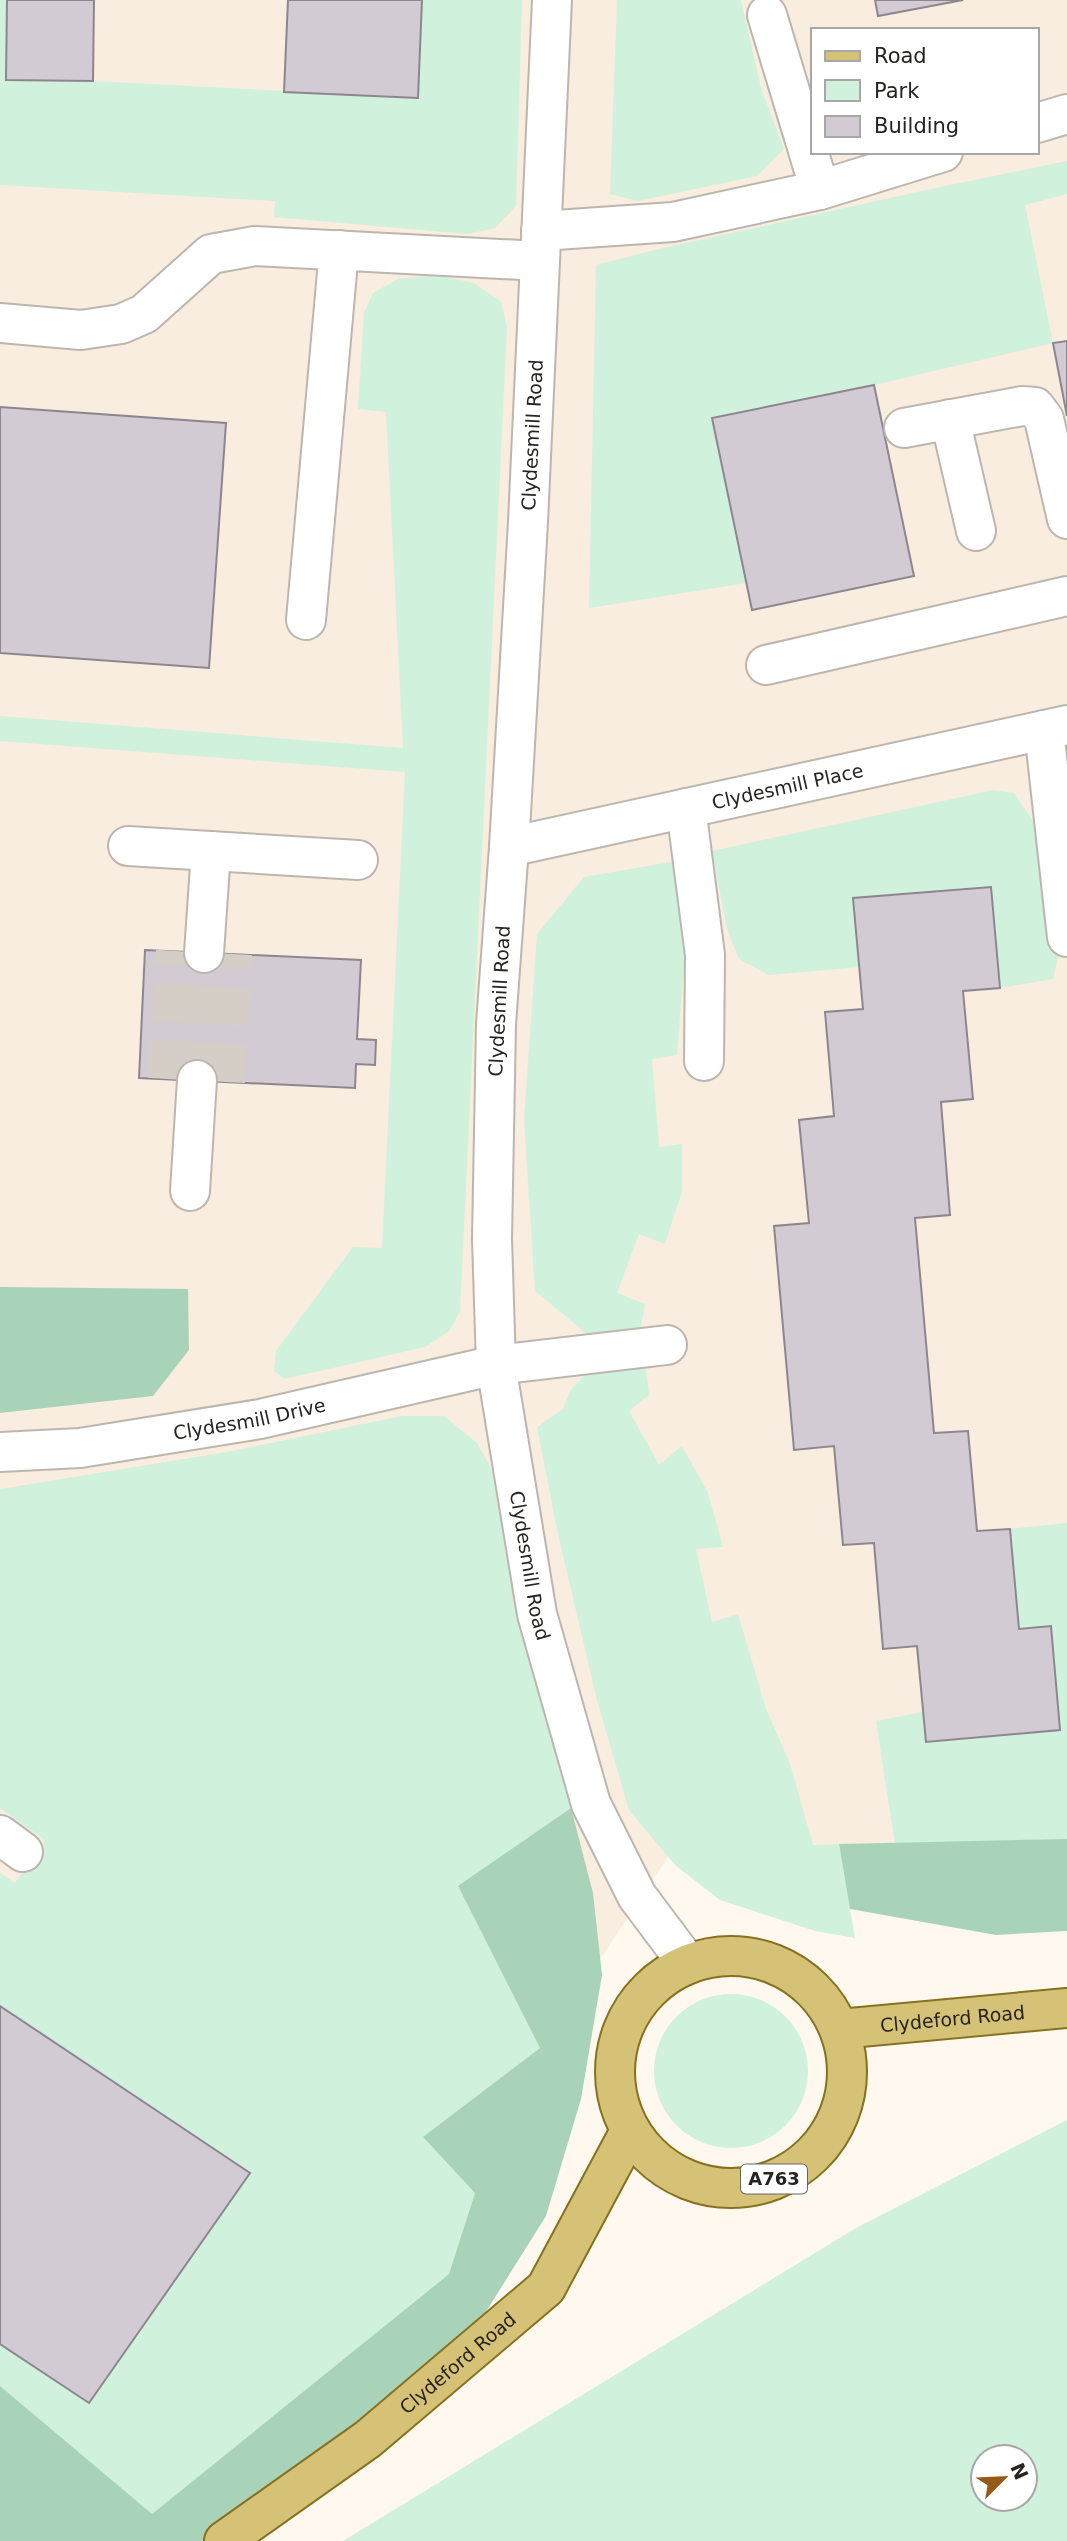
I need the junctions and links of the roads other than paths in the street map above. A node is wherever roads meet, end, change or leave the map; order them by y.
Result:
1 (552, 0) edge
2 (767, 15) dead end
3 (1067, 114) edge
4 (1039, 122) edge
5 (937, 154) edge
6 (820, 190) junction
7 (541, 246) junction
8 (339, 250) junction
9 (0, 323) edge
10 (950, 419) junction
11 (904, 428) dead end
12 (1067, 519) edge
13 (976, 531) dead end
14 (1067, 596) edge
15 (306, 620) dead end
16 (766, 665) dead end
17 (1056, 728) edge
18 (686, 808) junction
19 (128, 846) dead end
20 (509, 847) junction
21 (211, 851) junction
22 (358, 860) dead end
23 (1067, 937) edge
24 (204, 953) tunnel mouth
25 (704, 1061) dead end
26 (197, 1080) tunnel mouth
27 (190, 1191) dead end
28 (667, 1345) dead end
29 (496, 1365) junction
30 (0, 1452) edge
31 (688, 1964) junction
32 (1067, 2008) edge
33 (839, 2029) junction
34 (631, 2131) junction
35 (224, 2541) edge

1 - 7 street, Clydesmill Road
2 - 6 street
3 - 4 street
5 - 6 street
6 - 7 street
7 - 8 street
7 - 20 street, Clydesmill Road
8 - 9 street
8 - 15 street
10 - 11 street
10 - 12 street
10 - 13 street
14 - 16 street
17 - 18 street, Clydesmill Place
17 - 23 street
18 - 20 street, Clydesmill Place
18 - 25 street
19 - 21 street
20 - 29 street, Clydesmill Road
21 - 22 street
21 - 24 street
26 - 27 street
28 - 29 street, Clydesmill Drive
29 - 30 street, Clydesmill Drive
29 - 31 street, Clydesmill Road
31 - 33 main road, A763
31 - 34 main road, A763
32 - 33 main road, Clydeford Road
33 - 34 main road, A763
34 - 35 main road, Clydeford Road

